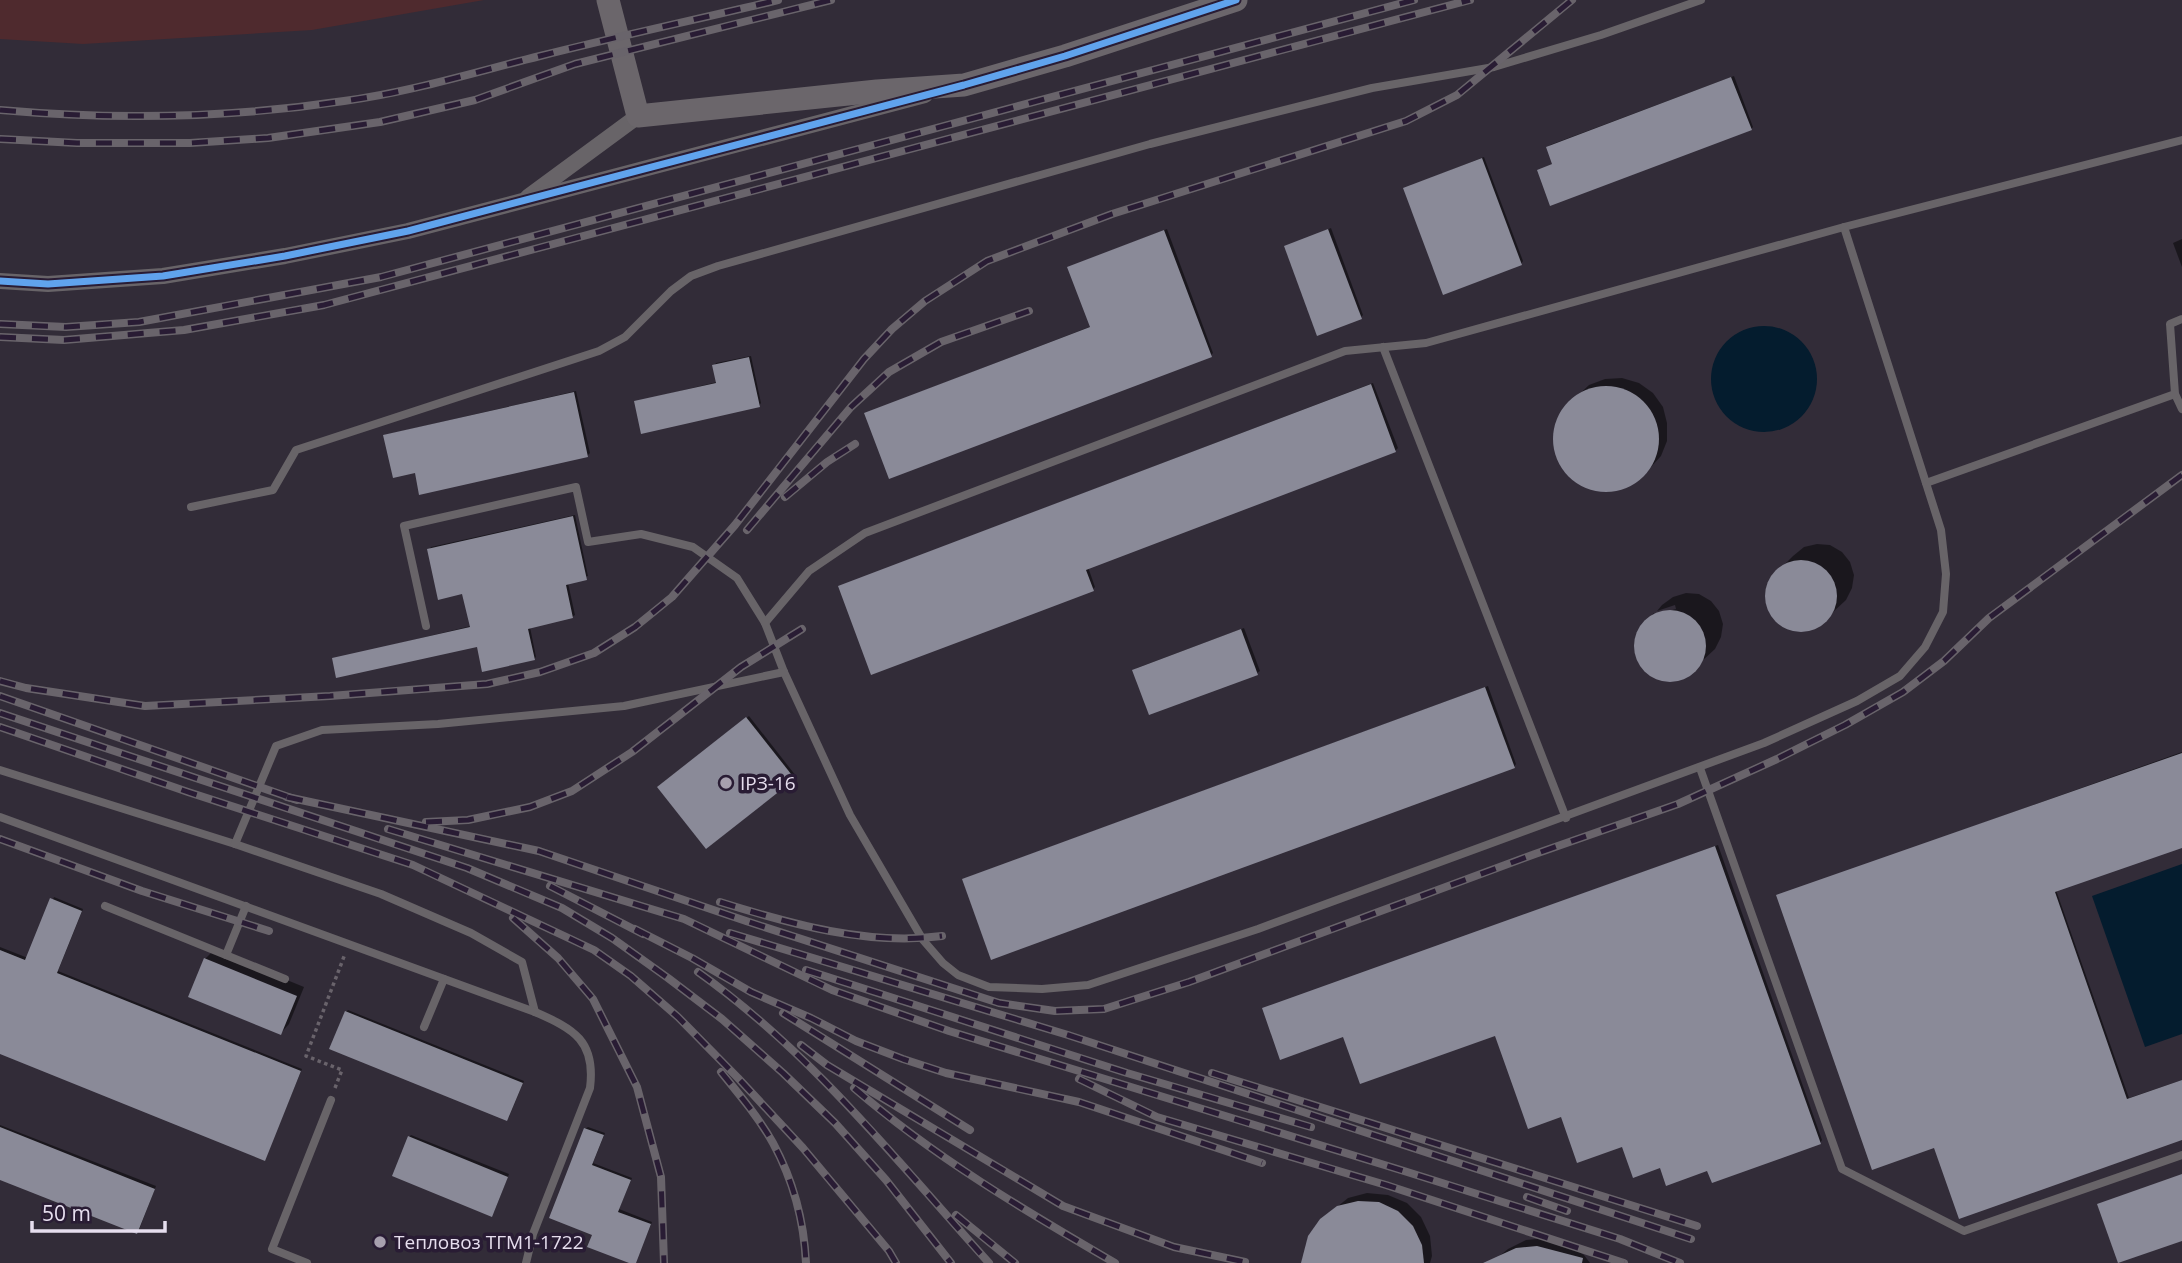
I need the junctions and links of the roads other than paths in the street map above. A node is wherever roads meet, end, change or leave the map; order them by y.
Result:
1 (608, 0) edge
2 (1236, 0) edge
3 (1701, 0) edge
4 (964, 85) junction
5 (638, 116) junction
6 (2182, 140) edge
7 (521, 202) junction
8 (1844, 227) junction
9 (0, 281) edge
10 (2182, 319) edge
11 (1383, 347) junction
12 (2175, 394) junction
13 (2182, 410) edge
14 (1926, 482) junction
15 (191, 507) dead end
16 (765, 623) junction
17 (426, 626) dead end
18 (784, 672) junction
19 (1700, 768) junction
20 (0, 770) edge
21 (0, 817) edge
22 (1566, 818) junction
23 (235, 844) junction
24 (105, 906) dead end
25 (246, 906) junction
26 (226, 955) junction
27 (285, 979) dead end
28 (444, 979) junction
29 (535, 1012) junction
30 (424, 1027) dead end
31 (331, 1100) road end
32 (2182, 1155) edge
33 (307, 1263) edge
34 (526, 1263) edge

1 - 5 street
2 - 4 street
3 - 15 lane
4 - 5 street
4 - 7 street
5 - 7 street
6 - 8 lane
7 - 9 street
8 - 11 lane
8 - 14 lane
10 - 12 lane
11 - 16 lane
11 - 22 lane
12 - 13 lane
12 - 14 lane
14 - 19 lane
16 - 17 lane
16 - 18 lane
18 - 22 lane
18 - 23 lane
19 - 22 lane
19 - 32 lane
20 - 23 lane
21 - 25 lane
23 - 29 lane
24 - 26 lane
25 - 26 lane
25 - 28 lane
26 - 27 lane
28 - 29 lane
28 - 30 lane
29 - 34 lane
31 - 33 lane

